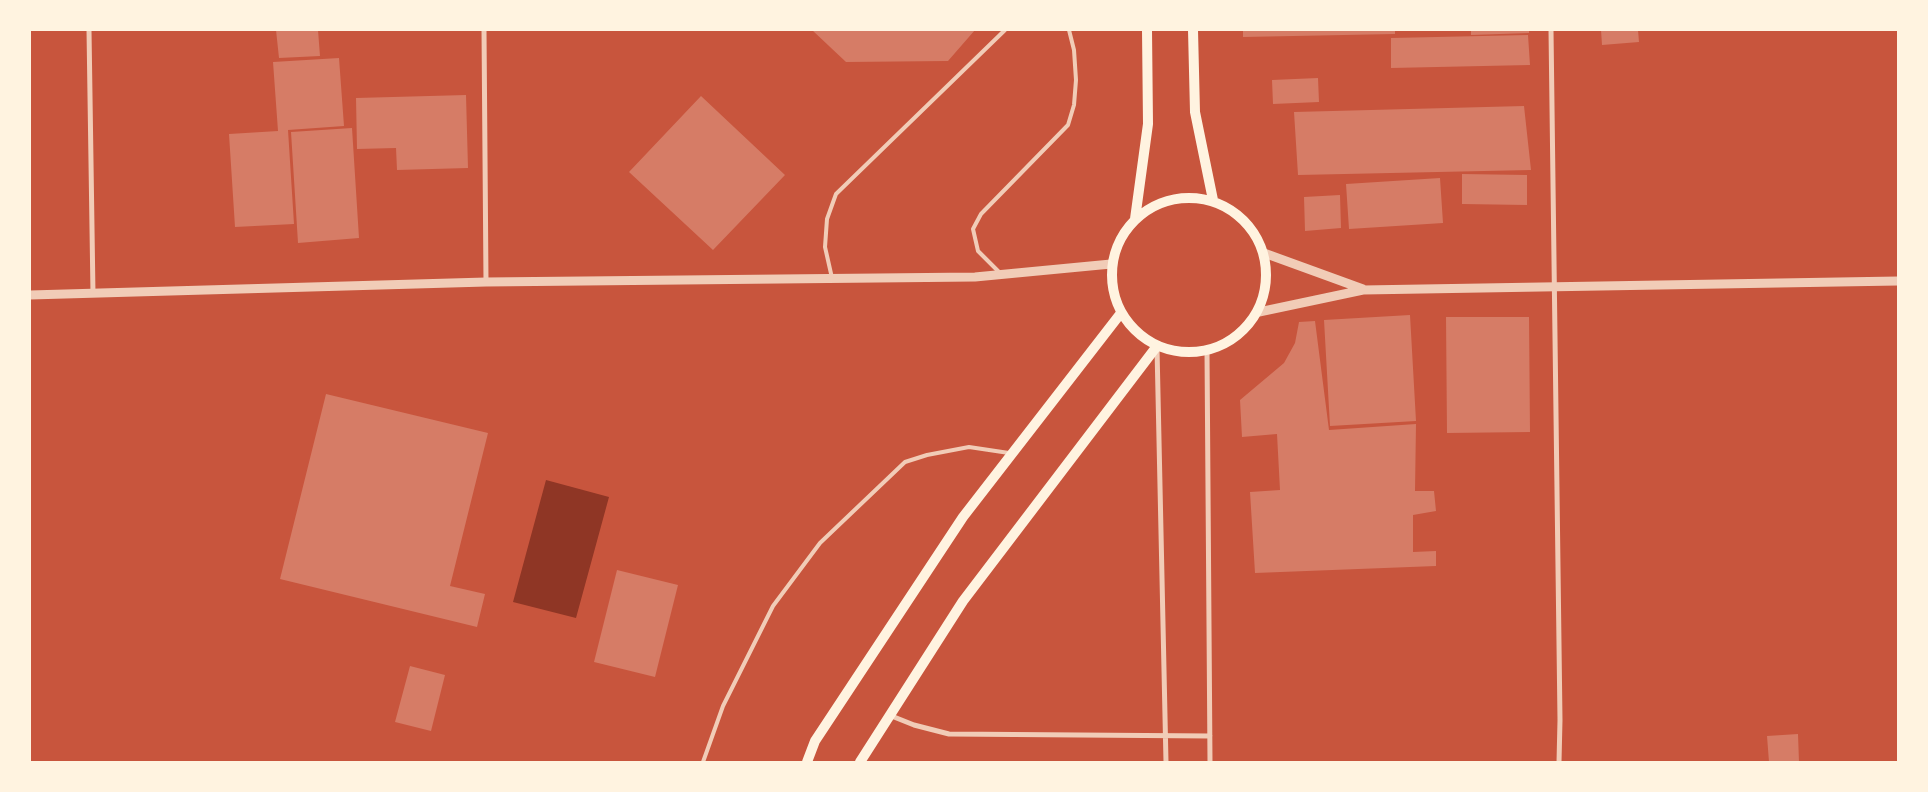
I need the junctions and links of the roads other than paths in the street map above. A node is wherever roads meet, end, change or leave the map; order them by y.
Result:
1 (89, 30) edge
2 (484, 30) edge
3 (1005, 30) edge
4 (1069, 30) edge
5 (1147, 30) edge
6 (1193, 30) edge
7 (1550, 30) edge
8 (1213, 200) junction
9 (1135, 219) junction
10 (1264, 253) junction
11 (1112, 264) junction
12 (1001, 275) junction
13 (832, 278) junction
14 (1898, 281) edge
15 (486, 282) junction
16 (1554, 285) junction
17 (1363, 290) junction
18 (30, 294) edge
19 (93, 294) junction
20 (1259, 312) junction
21 (1121, 313) junction
22 (1157, 346) junction
23 (1207, 351) junction
24 (1012, 454) junction
25 (889, 715) junction
26 (1166, 735) junction
27 (1210, 736) junction
28 (703, 762) edge
29 (808, 762) edge
30 (860, 762) edge
31 (1166, 762) edge
32 (1210, 762) edge
33 (1558, 762) edge

1 - 19 street
2 - 15 street
3 - 13 lane
4 - 12 lane
5 - 9 main road
6 - 8 main road
7 - 16 street
8 - 9 main road
8 - 10 main road
9 - 11 main road
10 - 17 street
10 - 20 main road
11 - 12 street
11 - 21 main road
12 - 13 street
13 - 15 street
14 - 16 street
15 - 19 street
16 - 17 street
16 - 33 street
17 - 20 street
18 - 19 street
20 - 23 main road
21 - 22 main road
21 - 24 main road
22 - 23 main road
22 - 25 main road
22 - 26 street
23 - 27 street
24 - 28 lane
24 - 29 main road
25 - 26 street
25 - 30 main road
26 - 27 street
26 - 31 street
27 - 32 street

